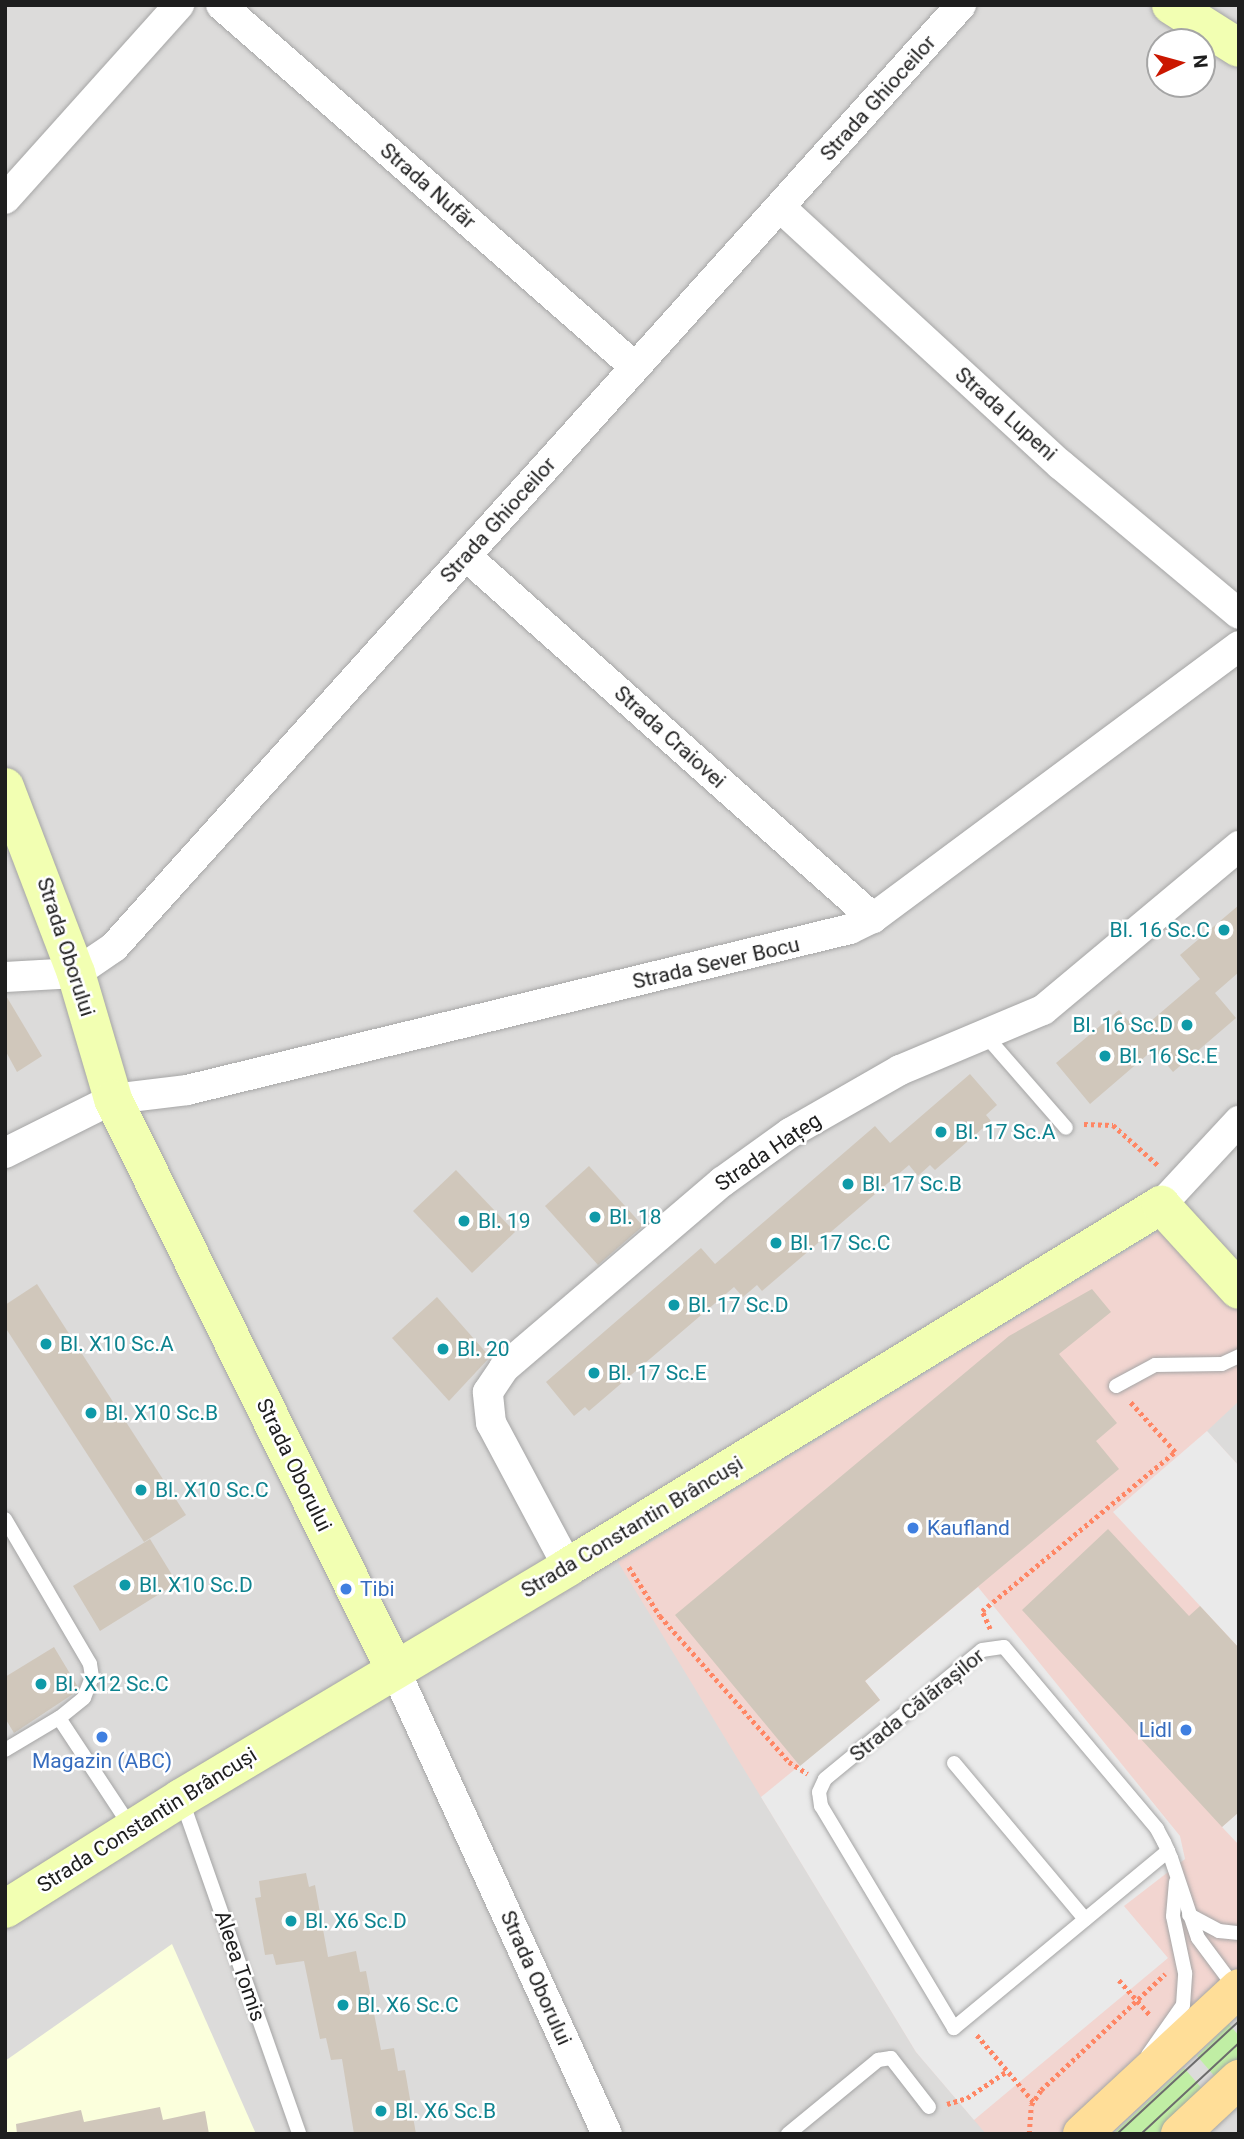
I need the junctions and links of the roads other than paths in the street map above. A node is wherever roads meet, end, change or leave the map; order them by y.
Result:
1 (179, 5) edge
2 (222, 5) edge
3 (961, 5) edge
4 (1171, 5) edge
5 (1239, 48) edge
6 (5, 199) edge
7 (780, 207) junction
8 (635, 367) junction
9 (466, 556) junction
10 (1239, 614) edge
11 (1239, 646) edge
12 (5, 787) edge
13 (1239, 846) edge
14 (873, 918) junction
15 (76, 974) junction
16 (5, 977) edge
17 (985, 1035) junction
18 (113, 1099) junction
19 (1239, 1121) edge
20 (1066, 1128) road end
21 (5, 1153) edge
22 (1171, 1195) junction
23 (1239, 1290) edge
24 (1239, 1356) edge
25 (1116, 1386) road end
26 (5, 1519) edge
27 (568, 1567) junction
28 (394, 1668) junction
29 (59, 1718) junction
30 (5, 1751) edge
31 (954, 1763) dead end
32 (181, 1797) junction
33 (132, 1829) junction
34 (1168, 1851) junction
35 (1176, 1881) junction
36 (5, 1909) edge
37 (1189, 1915) junction
38 (1085, 1919) junction
39 (1239, 1933) edge
40 (1238, 1991) edge
41 (1144, 2075) junction
42 (1239, 2079) edge
43 (929, 2107) road end
44 (299, 2134) edge
45 (607, 2134) edge
46 (788, 2134) edge
47 (1082, 2134) edge
48 (1180, 2134) edge

1 - 6 street
2 - 8 street, Strada Nufăr
3 - 7 street, Strada Ghioceilor
4 - 5 street
7 - 8 street, Strada Ghioceilor
7 - 10 street, Strada Lupeni
8 - 9 street, Strada Ghioceilor
9 - 14 street, Strada Craiovei
9 - 15 street, Strada Ghioceilor
11 - 14 street, Strada Sever Bocu
12 - 15 street, Strada Oborului
13 - 17 street, Strada Hațeg
14 - 18 street, Strada Sever Bocu
15 - 16 street
15 - 18 street, Strada Oborului
17 - 20 lane
17 - 27 street, Strada Hațeg
18 - 21 street, Strada Sever Bocu
18 - 28 street, Strada Oborului
19 - 22 street, Strada Constantin Brâncuși
22 - 23 street
22 - 27 street, Strada Constantin Brâncuși
24 - 25 lane
26 - 29 lane
27 - 28 street, Strada Constantin Brâncuși
28 - 32 street, Strada Constantin Brâncuși
28 - 45 street, Strada Oborului
29 - 30 lane
29 - 33 lane
31 - 38 lane
32 - 33 street, Strada Constantin Brâncuși
32 - 44 lane, Aleea Tomis
33 - 36 street, Strada Constantin Brâncuși
34 - 35 lane, Strada Călărașilor
34 - 38 lane
34 - 38 lane, Strada Călărașilor
35 - 37 lane, Strada Călărașilor
35 - 41 lane
37 - 39 lane
37 - 40 lane, Strada Călărașilor
40 - 41 main road
41 - 47 main road
42 - 48 main road
43 - 46 lane

